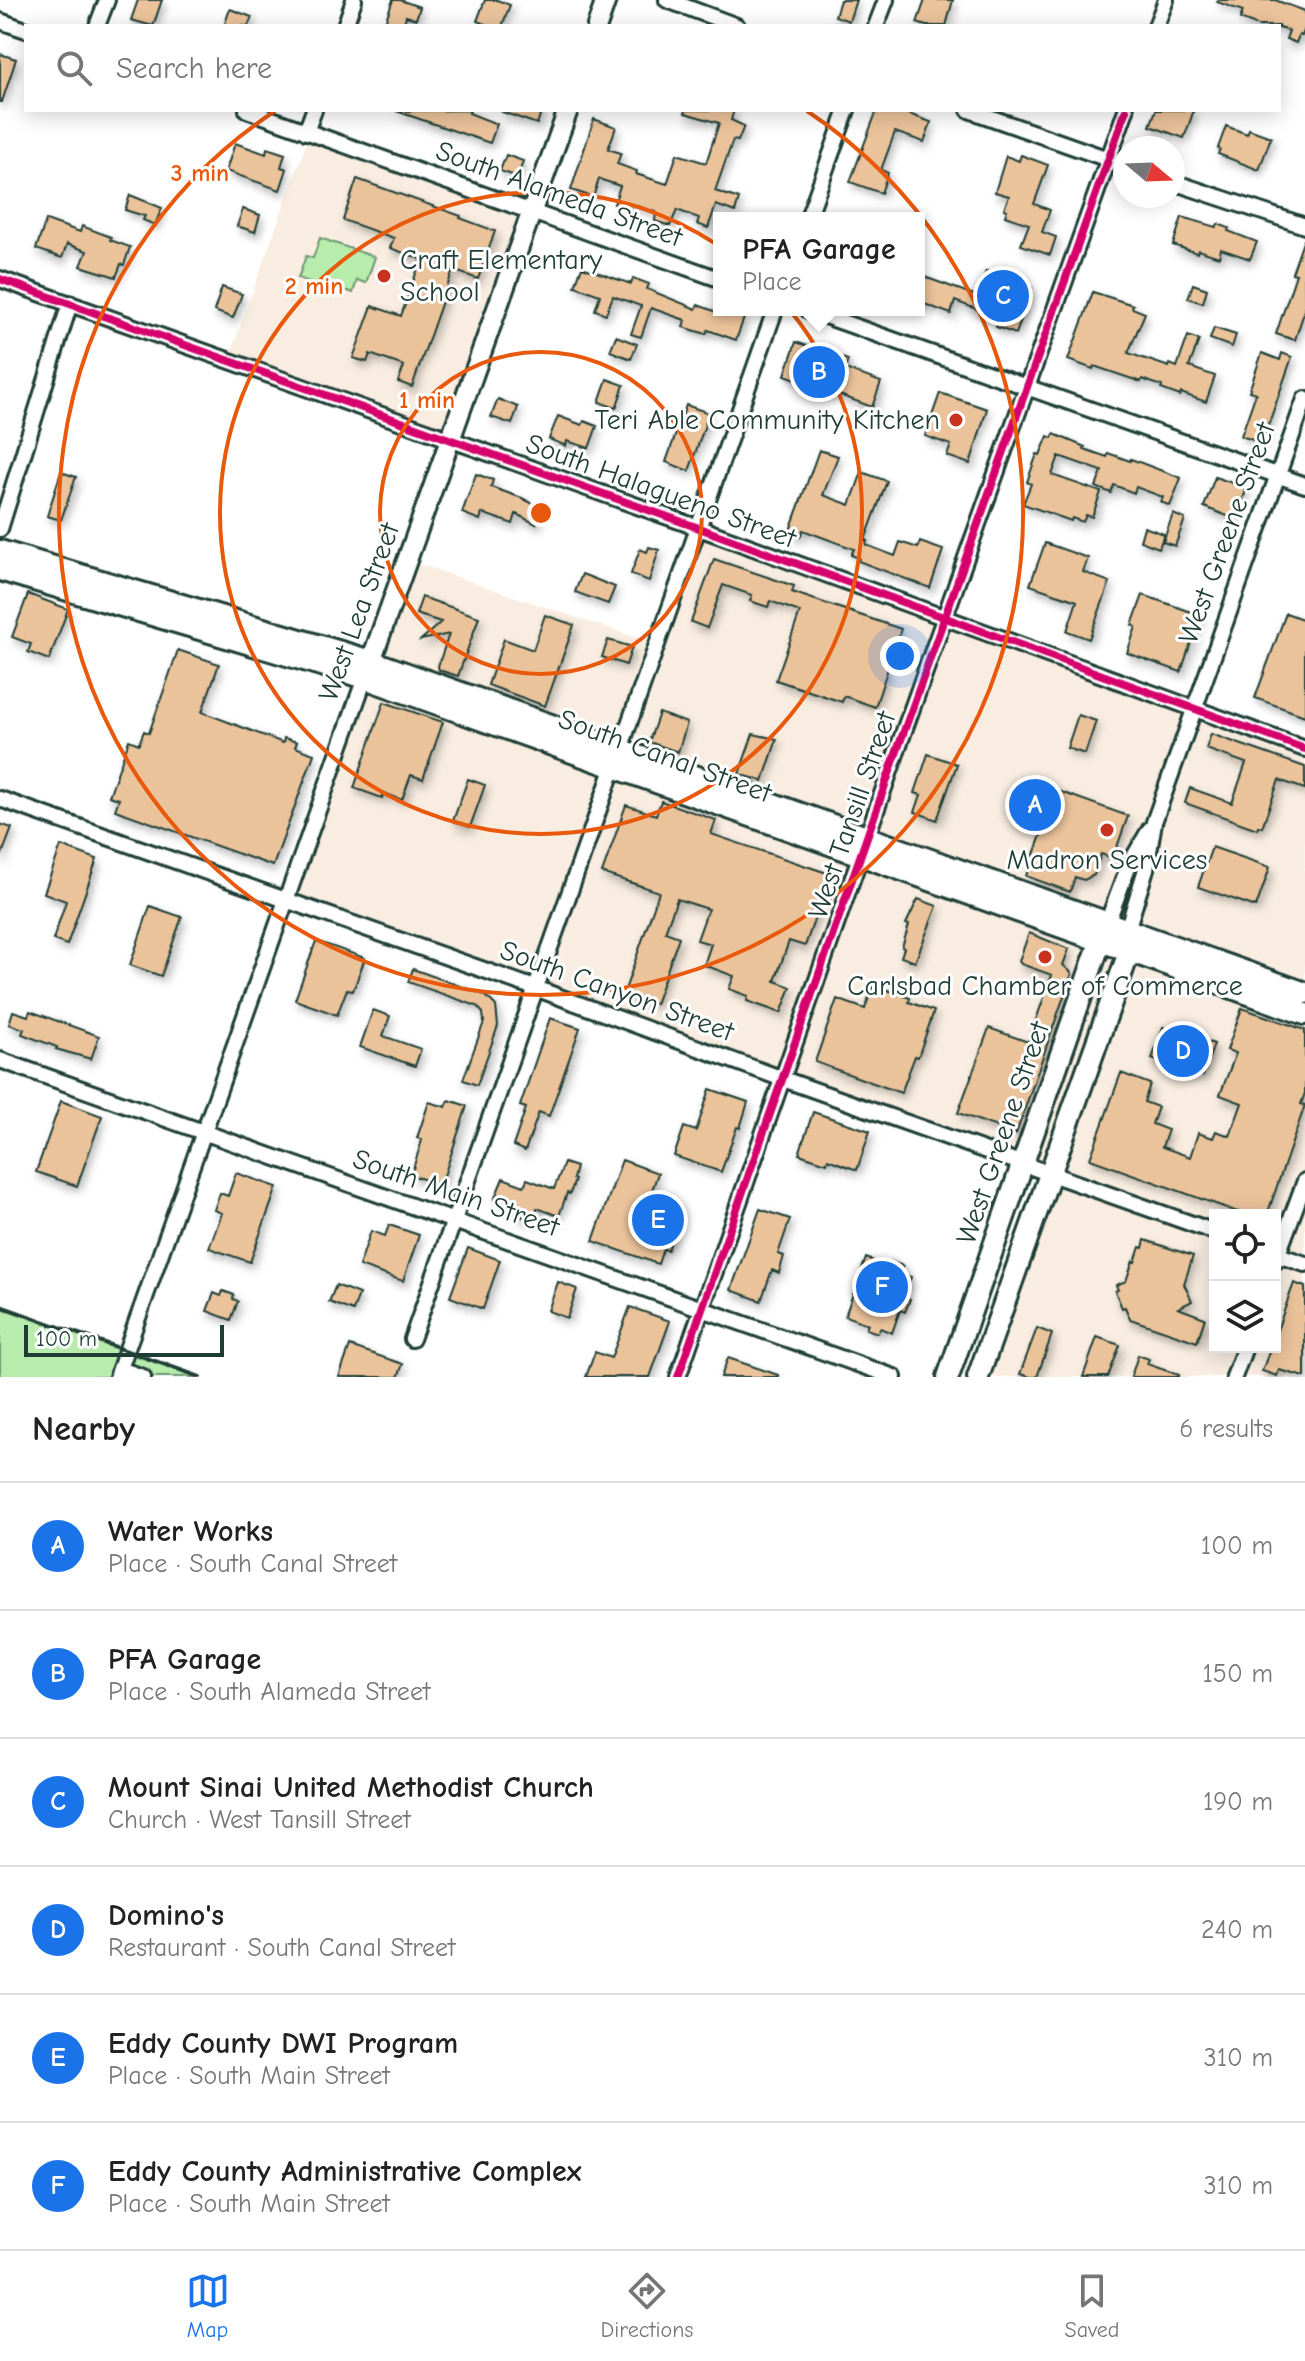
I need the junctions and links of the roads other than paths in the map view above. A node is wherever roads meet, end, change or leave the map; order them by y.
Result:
1 (107, 0) edge
2 (354, 0) edge
3 (606, 0) edge
4 (667, 0) edge
5 (886, 0) edge
6 (1166, 0) edge
7 (0, 21) edge
8 (98, 24) edge
9 (346, 24) edge
10 (598, 24) edge
11 (732, 24) edge
12 (877, 24) edge
13 (1157, 24) edge
14 (24, 29) edge
15 (252, 112) edge
16 (313, 112) edge
17 (567, 112) edge
18 (846, 112) edge
19 (975, 112) edge
20 (1125, 112) edge
21 (306, 132) junction
22 (1108, 160) junction
23 (1113, 161) edge
24 (1185, 186) edge
25 (532, 212) junction
26 (810, 212) edge
27 (1305, 226) edge
28 (713, 277) edge
29 (0, 279) edge
30 (70, 303) junction
31 (773, 316) edge
32 (825, 316) edge
33 (1027, 387) junction
34 (1305, 399) edge
35 (451, 439) junction
36 (1278, 476) junction
37 (1305, 485) edge
38 (699, 528) junction
39 (0, 529) edge
40 (0, 551) edge
41 (0, 570) edge
42 (945, 617) junction
43 (368, 670) junction
44 (1195, 708) junction
45 (1305, 749) edge
46 (616, 758) junction
47 (0, 799) edge
48 (1154, 822) junction
49 (864, 847) junction
50 (287, 901) junction
51 (1127, 930) junction
52 (1104, 932) junction
53 (1129, 952) junction
54 (535, 988) junction
55 (1305, 993) edge
56 (1305, 1014) edge
57 (0, 1060) edge
58 (783, 1079) junction
59 (205, 1132) junction
60 (1022, 1164) junction
61 (1050, 1174) junction
62 (1305, 1181) edge
63 (454, 1220) junction
64 (1209, 1230) edge
65 (1281, 1244) edge
66 (1281, 1258) edge
67 (1305, 1264) edge
68 (703, 1309) junction
69 (412, 1339) dead end
70 (1243, 1353) edge
71 (119, 1373) edge
72 (143, 1377) edge
73 (678, 1377) edge
74 (894, 1377) edge
75 (948, 1377) edge
76 (978, 1377) edge
77 (1234, 1377) edge

1 - 8 street
2 - 9 street
3 - 10 main road
4 - 11 street
5 - 12 street
6 - 13 street
7 - 14 street
15 - 21 street, South Alameda Street
16 - 21 street
17 - 25 main road, West Lea Street
18 - 26 street
19 - 22 street
20 - 22 street, West Tansill Street
21 - 25 street, South Alameda Street
22 - 23 street
22 - 33 street, West Tansill Street
24 - 27 street
25 - 28 street, South Alameda Street
25 - 35 main road, West Lea Street
29 - 30 street, South Halagueno Street
30 - 35 street, South Halagueno Street
30 - 39 street
31 - 38 street
32 - 33 street
33 - 36 street
33 - 42 street, West Tansill Street
34 - 36 street, West Greene Street
35 - 38 street, South Halagueno Street
35 - 43 main road, West Lea Street
36 - 37 street
36 - 44 street, West Greene Street
38 - 42 street, South Halagueno Street
38 - 46 street
40 - 43 highway, South Canal Street
41 - 43 highway, South Canal Street
42 - 44 street, South Halagueno Street
42 - 49 street, West Tansill Street
43 - 46 highway, South Canal Street
43 - 50 street, West Lea Street
44 - 45 street, South Halagueno Street
44 - 48 street, West Greene Street
46 - 49 highway, South Canal Street
46 - 54 street
47 - 50 street, South Canyon Street
48 - 51 street, West Greene Street
48 - 52 street, West Greene Street
49 - 52 highway, South Canal Street
49 - 58 street, West Tansill Street
50 - 54 street, South Canyon Street
50 - 59 street, West Lea Street
51 - 52 highway, South Canal Street
51 - 53 highway, West Greene Street
51 - 55 highway, South Canal Street
52 - 53 highway, South Canal Street
52 - 60 highway, West Greene Street
53 - 56 highway, South Canal Street
53 - 61 highway, West Greene Street
54 - 58 street, South Canyon Street
54 - 63 street
57 - 59 street, South Main Street
58 - 60 street, South Canyon Street
58 - 68 street, West Tansill Street
59 - 63 street, South Main Street
59 - 71 street, West Lea Street
60 - 61 street, South Canyon Street
60 - 75 highway, West Greene Street
61 - 64 street, South Canyon Street
61 - 76 highway, West Greene Street
62 - 65 street
63 - 68 street, South Main Street
63 - 69 street
66 - 67 street
68 - 73 street, West Tansill Street
68 - 74 street, South Main Street
70 - 77 street
71 - 72 street

